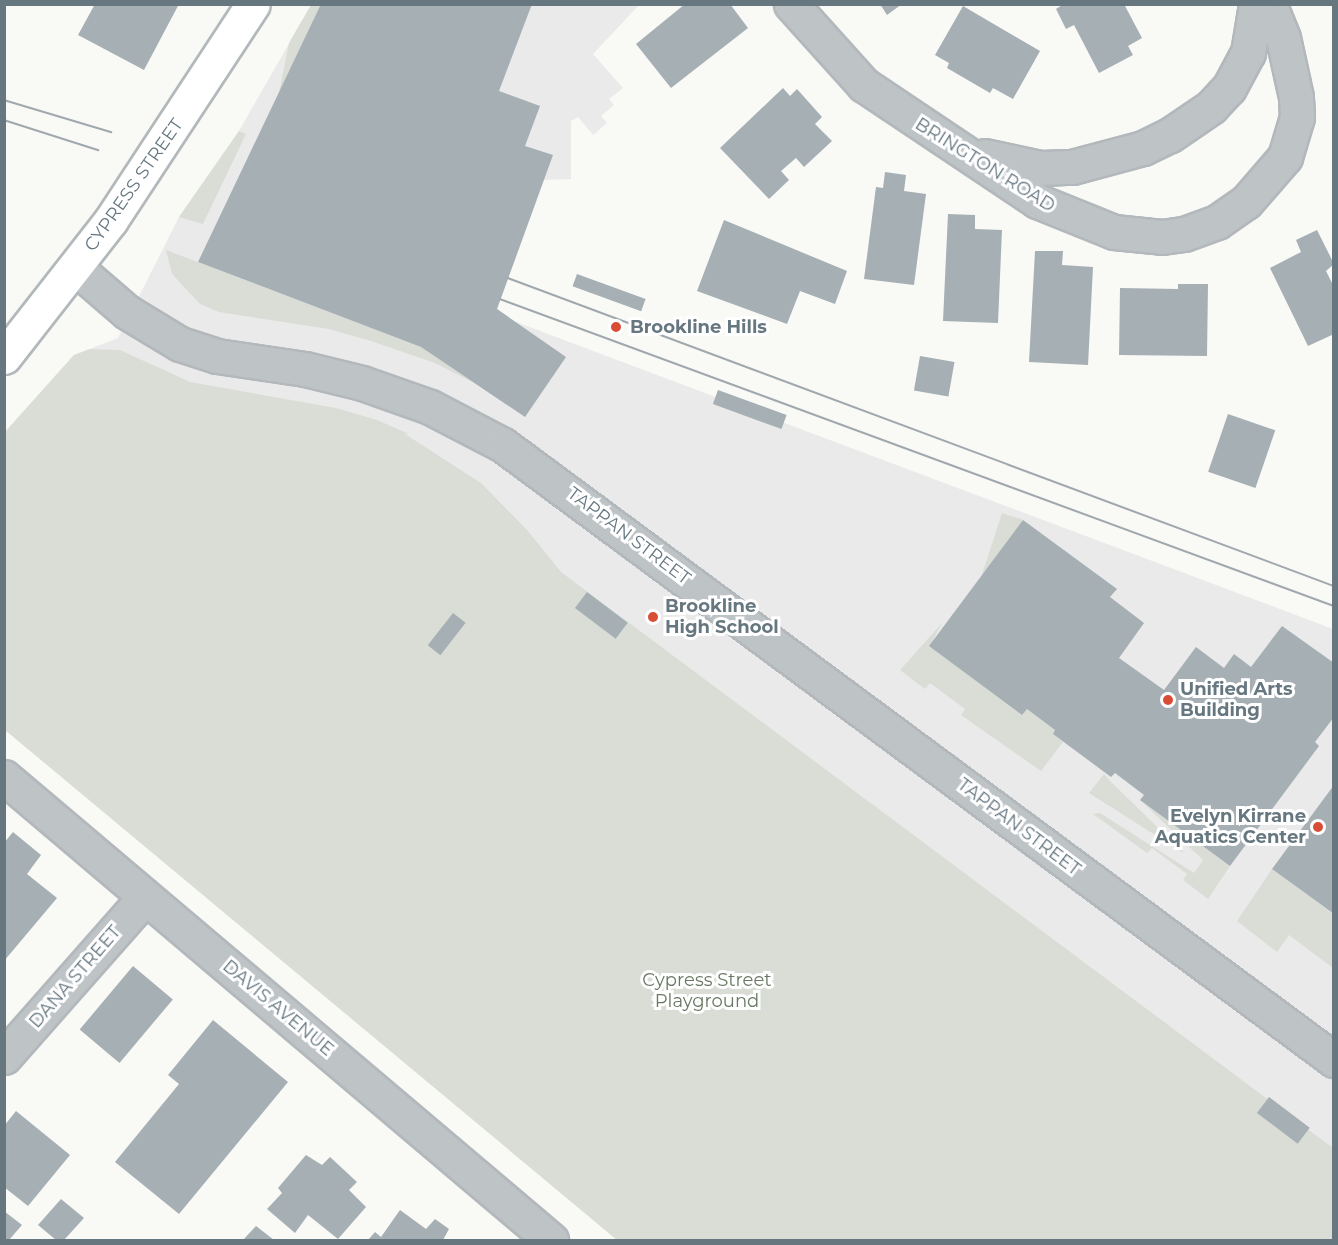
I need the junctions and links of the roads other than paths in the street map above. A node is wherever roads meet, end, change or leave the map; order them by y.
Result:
1 (253, 4) edge
2 (791, 4) edge
3 (1256, 4) edge
4 (1269, 4) edge
5 (939, 136) junction
6 (76, 268) junction
7 (4, 357) edge
8 (4, 777) edge
9 (146, 897) junction
10 (4, 1057) edge
11 (1334, 1060) edge
12 (551, 1240) edge

1 - 6 main road, CYPRESS STREET
2 - 5 street, BRINGTON ROAD
3 - 5 street
4 - 5 street, BRINGTON ROAD
6 - 7 main road, CYPRESS STREET
6 - 11 street, TAPPAN STREET
8 - 9 street, DAVIS AVENUE
9 - 10 street, DANA STREET
9 - 12 street, DAVIS AVENUE

